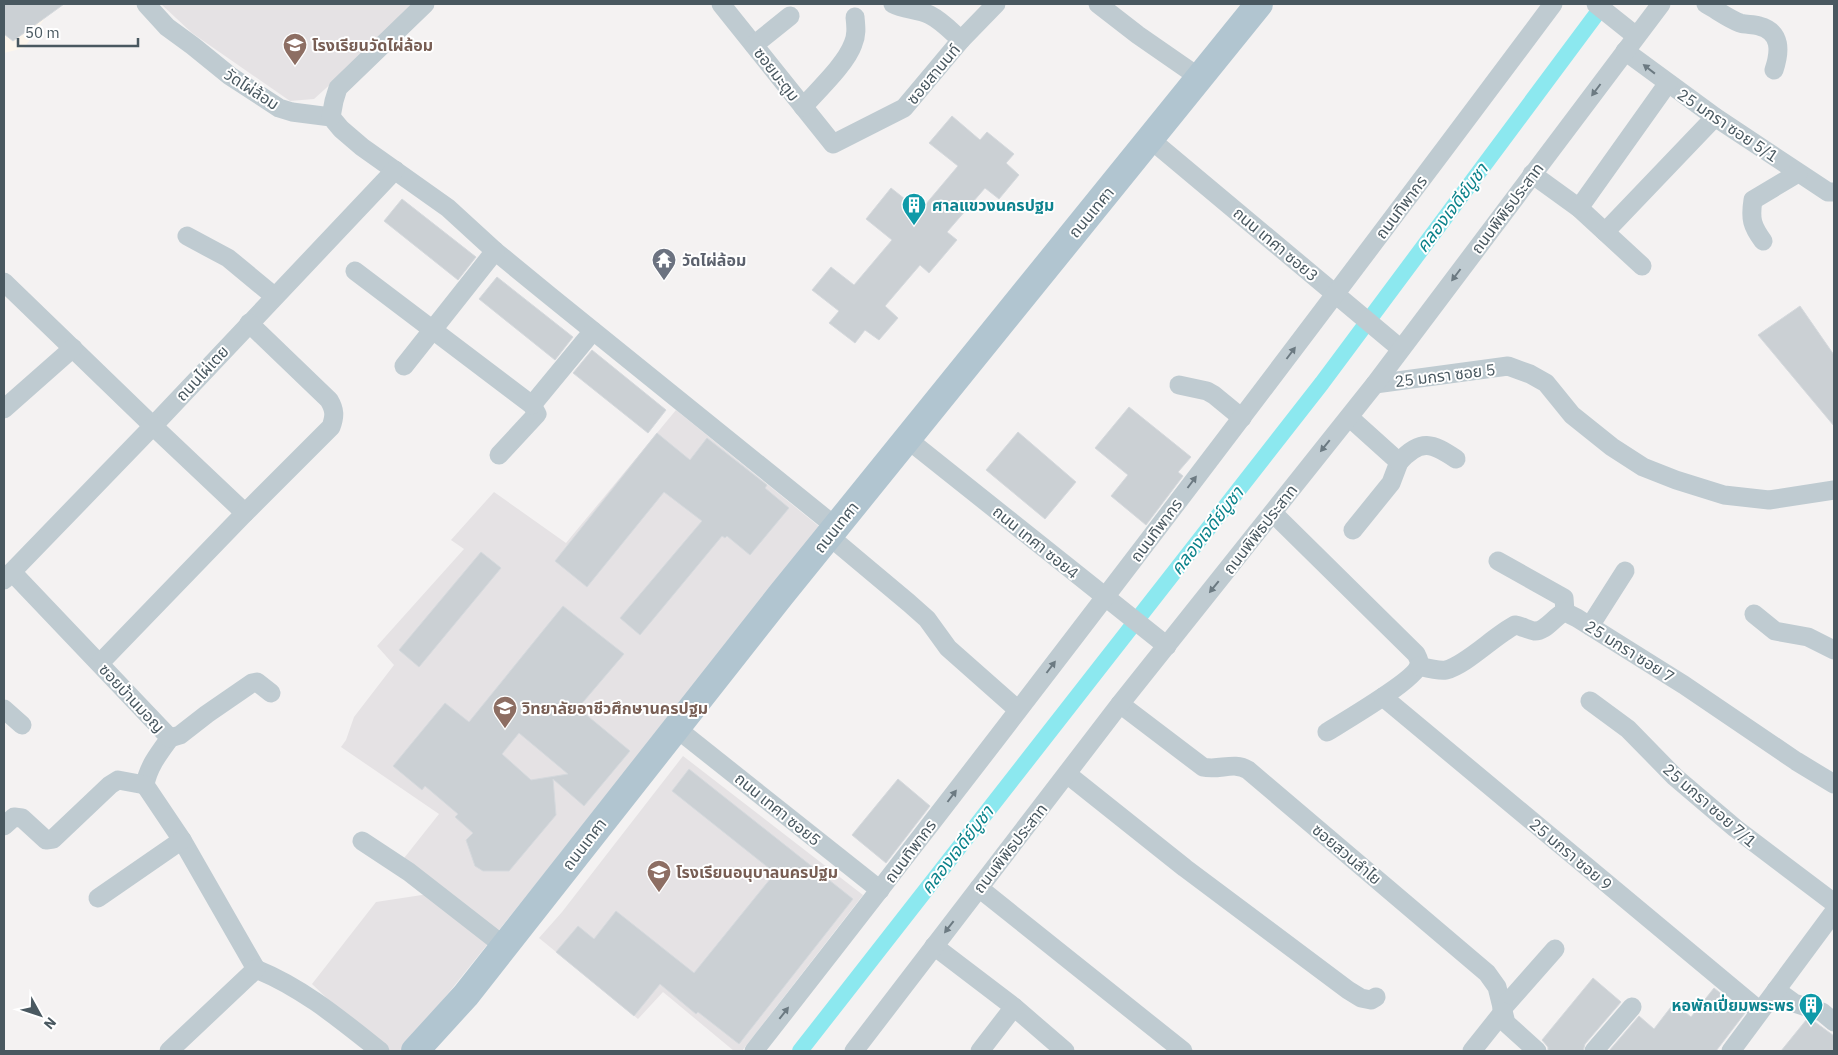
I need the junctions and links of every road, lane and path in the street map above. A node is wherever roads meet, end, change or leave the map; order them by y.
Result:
1 (146, 4) edge
2 (425, 4) edge
3 (721, 4) edge
4 (893, 4) edge
5 (996, 4) edge
6 (1098, 4) edge
7 (1259, 4) edge
8 (1553, 4) edge
9 (1596, 4) edge
10 (1661, 4) edge
11 (1706, 4) edge
12 (790, 16) dead end
13 (855, 17) dead end
14 (961, 40) junction
15 (1630, 43) junction
16 (754, 45) junction
17 (1774, 70) dead end
18 (1200, 78) junction
19 (1668, 83) junction
20 (803, 107) junction
21 (1715, 116) junction
22 (331, 117) junction
23 (1150, 139) junction
24 (833, 144) joint
25 (395, 170) junction
26 (1798, 172) junction
27 (1532, 174) junction
28 (1834, 192) edge
29 (1579, 208) junction
30 (1605, 232) junction
31 (187, 236) dead end
32 (1763, 241) dead end
33 (495, 251) junction
34 (1642, 266) dead end
35 (355, 271) dead end
36 (4, 282) edge
37 (274, 296) junction
38 (1342, 300) junction
39 (249, 324) junction
40 (433, 330) junction
41 (593, 331) junction
42 (1396, 344) junction
43 (73, 348) junction
44 (404, 366) dead end
45 (1375, 384) junction
46 (1179, 385) dead end
47 (532, 405) junction
48 (4, 409) edge
49 (1349, 417) junction
50 (1242, 418) junction
51 (153, 426) junction
52 (906, 438) junction
53 (499, 455) dead end
54 (1456, 458) dead end
55 (1400, 462) junction
56 (1834, 490) edge
57 (245, 513) junction
58 (1273, 513) junction
59 (1353, 530) dead end
60 (833, 531) junction
61 (1498, 561) dead end
62 (1625, 571) dead end
63 (8, 576) edge
64 (1111, 602) junction
65 (1565, 612) junction
66 (1754, 614) dead end
67 (1590, 626) junction
68 (1161, 642) junction
69 (1834, 650) edge
70 (100, 663) junction
71 (1419, 666) junction
72 (271, 693) dead end
73 (1383, 696) junction
74 (1590, 701) dead end
75 (1120, 704) junction
76 (4, 709) edge
77 (1018, 710) junction
78 (22, 725) dead end
79 (676, 728) junction
80 (1327, 732) dead end
81 (170, 738) junction
82 (1068, 774) junction
83 (1834, 784) edge
84 (145, 785) junction
85 (4, 826) edge
86 (182, 840) junction
87 (362, 841) dead end
88 (979, 888) junction
89 (880, 890) junction
90 (98, 898) dead end
91 (1834, 902) edge
92 (1834, 912) edge
93 (504, 946) junction
94 (934, 946) junction
95 (1555, 949) dead end
96 (256, 969) junction
97 (1776, 990) junction
98 (1376, 997) dead end
99 (1014, 1007) junction
100 (1632, 1007) dead end
101 (1502, 1010) junction
102 (1760, 1011) junction
103 (1834, 1022) edge
104 (426, 1048) edge
105 (169, 1051) edge
106 (380, 1051) edge
107 (754, 1051) edge
108 (854, 1051) edge
109 (980, 1051) edge
110 (1065, 1051) edge
111 (1183, 1051) edge
112 (1472, 1051) edge
113 (1537, 1051) edge
114 (1594, 1051) edge
115 (1731, 1051) edge

1 - 22 street, วัดไผ่ล้อม
2 - 22 street
3 - 16 street, ซอยมะตูม
4 - 14 street
5 - 14 street, ซอยสานนท์
6 - 18 street
7 - 18 main road, ถนนเทศา
8 - 38 street, ถนนทิพากร
9 - 15 street, 25 มกรา ซอย 5/1
10 - 15 street, ถนนพิพิธประสาท
11 - 17 street
12 - 16 street
13 - 20 street
14 - 24 street, ซอยสานนท์
19 -> 15 street, 25 มกรา ซอย 5/1
15 -> 27 street, ถนนพิพิธประสาท
16 - 20 street, ซอยมะตูม
18 - 23 main road, ถนนเทศา
19 - 21 street, 25 มกรา ซอย 5/1
19 - 29 street
20 - 24 street, ซอยมะตูม
21 - 26 street, 25 มกรา ซอย 5/1
21 - 30 street
22 - 25 street
23 - 38 street, ถนน เทศา ซอย3
23 - 52 main road, ถนนเทศา
25 - 33 street
25 - 37 street, ถนนไผ่เตย
26 - 28 street, 25 มกรา ซอย 5/1
26 - 32 street
27 - 29 street
27 -> 42 street, ถนนพิพิธประสาท
29 - 30 street
30 - 34 street
31 - 37 street
33 - 40 street
33 - 41 street
35 - 40 street
36 - 43 street
37 - 39 street, ถนนไผ่เตย
38 - 42 street, ถนน เทศา ซอย3
50 -> 38 street, ถนนทิพากร
39 - 51 street, ถนนไผ่เตย
39 - 57 street
40 - 44 street
40 - 47 street
41 - 47 street
41 - 60 street
42 - 45 street, ถนนพิพิธประสาท
43 - 48 street
43 - 51 street
45 - 49 street, ถนนพิพิธประสาท
45 - 56 street, 25 มกรา ซอย 5
46 - 50 street
47 - 53 street
49 - 55 street
49 -> 58 street, ถนนพิพิธประสาท
64 -> 50 street, ถนนทิพากร
51 - 57 street
51 - 63 street, ถนนไผ่เตย
52 - 60 main road, ถนนเทศา
52 - 64 street, ถนน เทศา ซอย4
54 - 55 street
55 - 59 street
57 - 70 street
58 -> 68 street, ถนนพิพิธประสาท
58 - 71 street
60 - 77 street
60 - 79 main road, ถนนเทศา
61 - 65 street
62 - 67 street
63 - 70 street, ซอยบ้านมอญ
64 - 68 street, ถนน เทศา ซอย4
77 -> 64 street, ถนนทิพากร
65 - 67 street, 25 มกรา ซอย 7
65 - 71 street
66 - 69 street
67 - 83 street, 25 มกรา ซอย 7
68 - 75 street, ถนนพิพิธประสาท
70 - 81 street, ซอยบ้านมอญ
71 - 73 street
72 - 81 street
73 - 80 street
73 - 102 street, 25 มกรา ซอย 9
74 - 91 street, 25 มกรา ซอย 7/1
75 - 82 street, ถนนพิพิธประสาท
75 - 101 street, ซอยสวนลำไย
76 - 78 street
89 -> 77 street, ถนนทิพากร
79 - 89 street, ถนน เทศา ซอย5
79 - 93 main road, ถนนเทศา
81 - 84 street, ซอยบ้านมอญ
82 - 88 street, ถนนพิพิธประสาท
82 - 98 street
84 - 85 street
84 - 86 street
86 - 90 street
86 - 96 street
87 - 93 street
88 -> 94 street, ถนนพิพิธประสาท
88 - 111 street
107 -> 89 street, ถนนทิพากร
92 - 97 street
93 - 104 main road, ถนนเทศา
94 - 99 street
94 - 108 street, ถนนพิพิธประสาท
95 - 101 street
96 - 105 street
96 - 106 street
97 - 102 street
97 - 103 street
99 - 109 street
99 - 110 street
100 - 114 street
101 - 112 street
101 - 113 street, ซอยสวนลำไย
102 - 115 street

